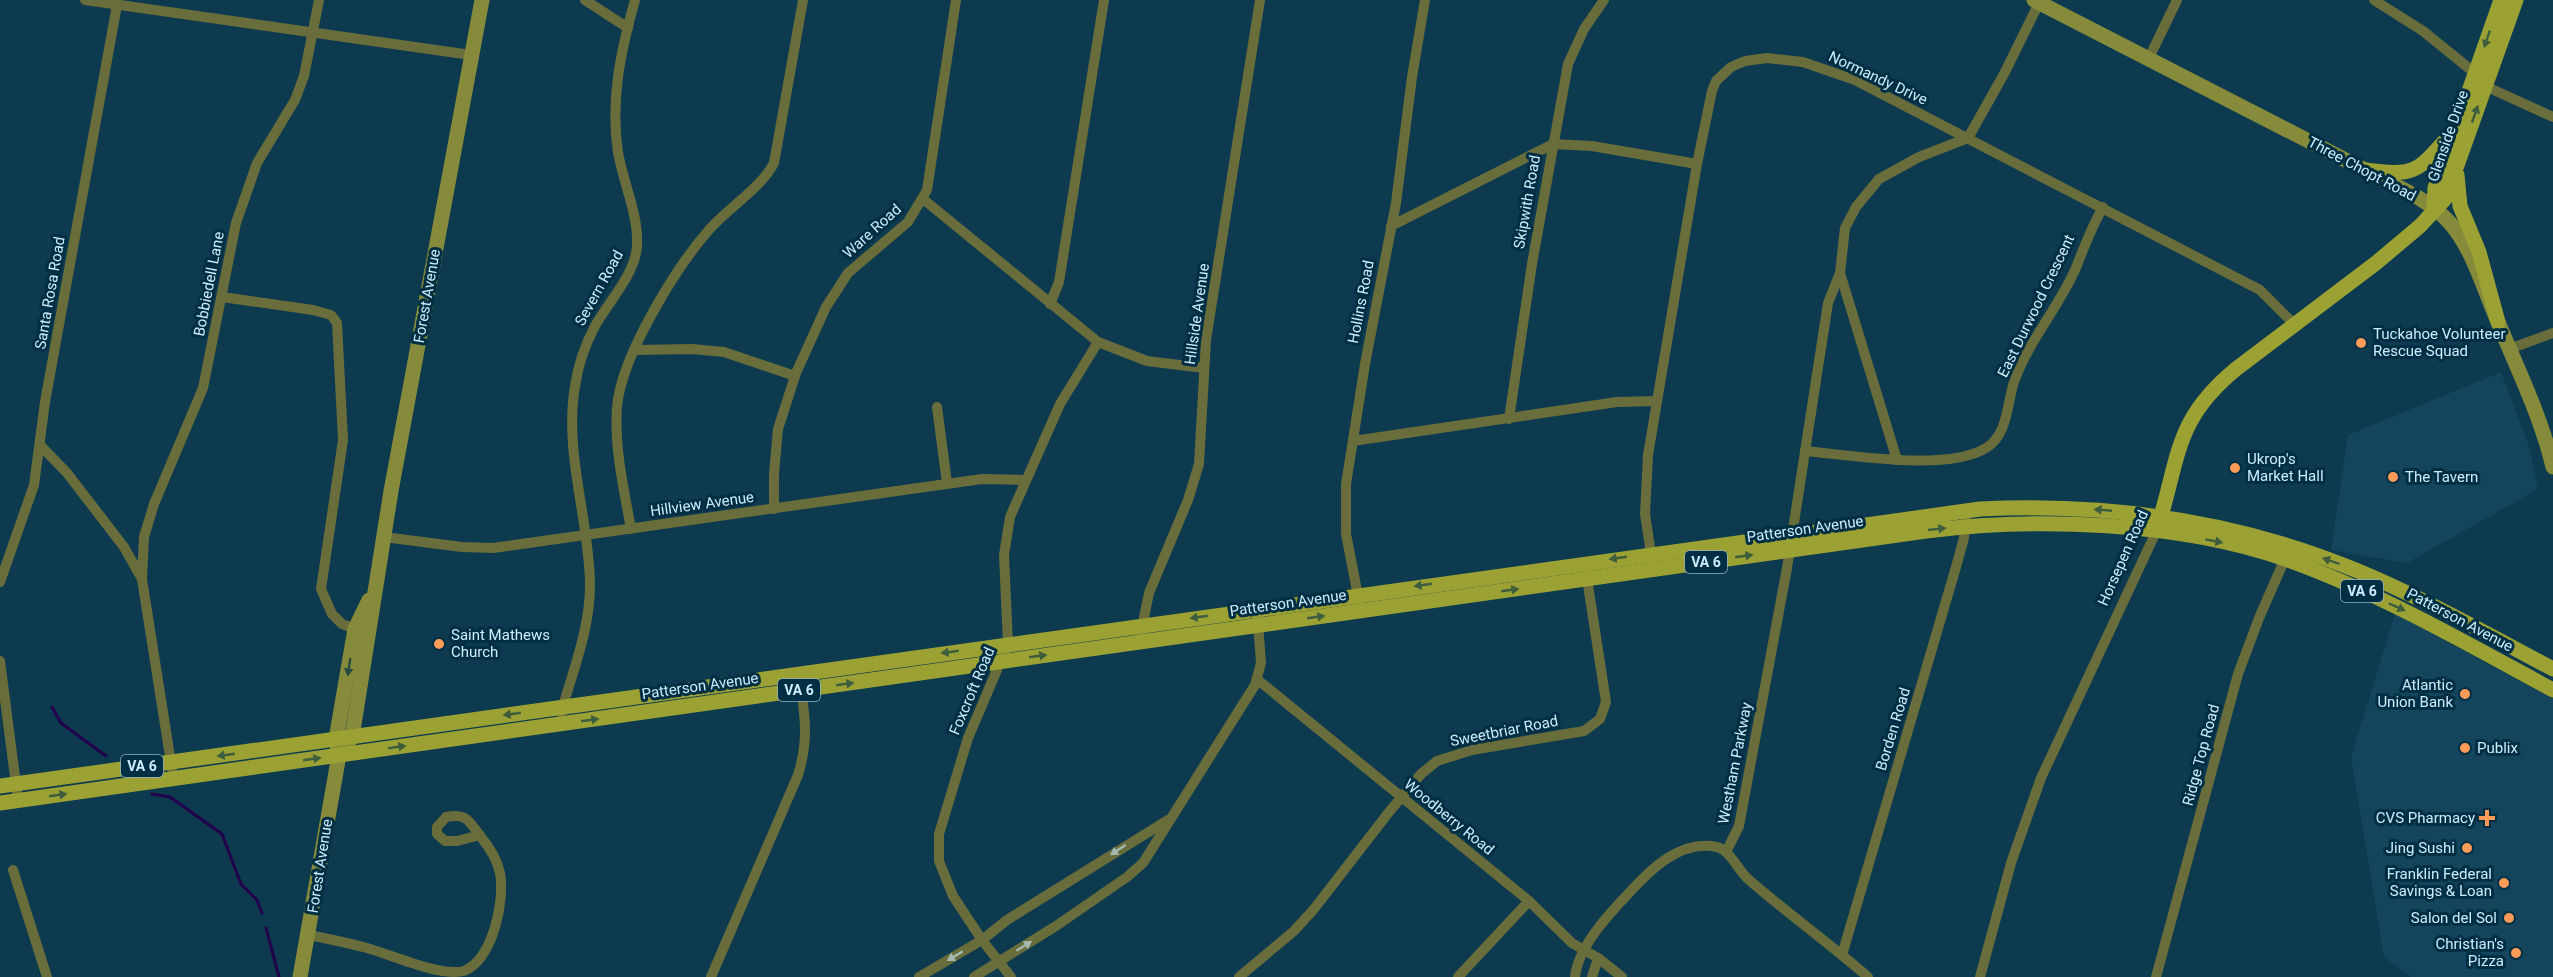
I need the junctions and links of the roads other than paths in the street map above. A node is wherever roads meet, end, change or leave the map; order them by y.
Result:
1 (85, 0) edge
2 (319, 0) edge
3 (482, 0) edge
4 (585, 0) edge
5 (635, 0) edge
6 (803, 0) edge
7 (956, 0) edge
8 (1104, 0) edge
9 (1260, 0) edge
10 (1425, 0) edge
11 (1604, 0) edge
12 (2177, 0) edge
13 (2374, 0) edge
14 (2500, 0) edge
15 (2516, 0) edge
16 (2037, 2) edge
17 (117, 5) junction
18 (628, 27) junction
19 (313, 32) junction
20 (471, 55) junction
21 (2148, 60) junction
22 (2480, 80) junction
23 (2553, 117) edge
24 (2456, 129) junction
25 (1968, 138) junction
26 (1553, 144) junction
27 (1696, 164) junction
28 (2456, 169) junction
29 (2365, 170) junction
30 (923, 199) junction
31 (2103, 207) junction
32 (2434, 209) junction
33 (1391, 226) junction
34 (1840, 273) junction
35 (222, 297) junction
36 (1050, 304) junction
37 (2498, 322) junction
38 (2294, 324) junction
39 (2553, 333) edge
40 (1098, 342) junction
41 (2509, 349) junction
42 (636, 350) junction
43 (1204, 368) junction
44 (795, 376) junction
45 (1657, 401) junction
46 (937, 406) dead end
47 (1509, 419) junction
48 (1353, 441) junction
49 (40, 445) junction
50 (1805, 451) junction
51 (1897, 460) junction
52 (2553, 467) edge
53 (1024, 480) junction
54 (947, 483) junction
55 (774, 509) junction
56 (1966, 510) junction
57 (2161, 517) junction
58 (1965, 526) junction
59 (631, 529) junction
60 (2156, 532) junction
61 (1791, 534) junction
62 (585, 535) junction
63 (384, 537) junction
64 (1789, 550) junction
65 (2288, 553) junction
66 (1650, 554) junction
67 (1585, 563) junction
68 (1654, 570) junction
69 (142, 579) junction
70 (1588, 579) junction
71 (0, 582) edge
72 (373, 592) junction
73 (1358, 594) junction
74 (1257, 609) junction
75 (1361, 610) junction
76 (1142, 624) junction
77 (1258, 625) junction
78 (355, 629) junction
79 (369, 635) junction
80 (1140, 641) junction
81 (1008, 644) junction
82 (0, 661) edge
83 (1000, 661) junction
84 (2553, 669) edge
85 (799, 673) junction
86 (1258, 680) junction
87 (801, 690) junction
88 (2553, 690) edge
89 (563, 707) junction
90 (558, 724) junction
91 (344, 738) junction
92 (339, 755) junction
93 (171, 762) junction
94 (173, 778) junction
95 (17, 784) junction
96 (0, 786) edge
97 (1401, 798) junction
98 (18, 800) junction
99 (0, 803) edge
100 (1168, 820) junction
101 (480, 835) dead end
102 (1726, 852) junction
103 (13, 870) dead end
104 (1529, 902) junction
105 (309, 935) junction
106 (982, 940) junction
107 (1584, 950) junction
108 (1842, 955) junction
109 (1598, 958) junction
110 (999, 961) junction
111 (47, 977) edge
112 (300, 977) edge
113 (711, 977) edge
114 (919, 977) edge
115 (974, 977) edge
116 (1011, 977) edge
117 (1239, 977) edge
118 (1458, 977) edge
119 (1575, 977) edge
120 (1592, 977) edge
121 (1622, 977) edge
122 (1868, 977) edge
123 (1980, 977) edge
124 (2156, 977) edge

1 - 17 street
2 - 19 street, Bobbiedell Lane
3 - 20 main road, Forest Avenue
4 - 18 street
5 - 18 street, Severn Road
6 - 42 street
7 - 30 street, Ware Road
8 - 36 street
9 - 43 street, Hillside Avenue
10 - 33 street, Hollins Road
11 - 26 street, Skipwith Road
12 - 21 street
13 - 22 street
14 -> 22 main road, Glenside Drive
15 - 22 main road, Glenside Drive
16 - 21 main road, Three Chopt Road
16 - 25 street
17 - 19 street
17 - 49 street, Santa Rosa Road
18 - 62 street, Severn Road
19 - 20 street
19 - 35 street, Bobbiedell Lane
20 - 63 main road, Forest Avenue
21 - 29 main road, Three Chopt Road
22 - 23 street
22 - 24 main road, Glenside Drive
28 -> 22 main road, Glenside Drive
24 - 29 main road
24 - 32 main road, Glenside Drive
25 - 27 street, Normandy Drive
25 - 31 street, Normandy Drive
25 - 34 street
26 - 27 street
26 - 33 street
26 - 47 street, Skipwith Road
27 - 45 street, Normandy Drive
28 - 32 main road, Glenside Drive
28 - 37 main road
29 - 32 main road, Three Chopt Road
30 - 36 street
30 - 44 street, Ware Road
31 - 38 street, Normandy Drive
31 - 51 street, East Durwood Crescent
32 - 37 main road, Three Chopt Road
32 - 38 main road, Horsepen Road
33 - 48 street, Hollins Road
34 - 50 street, Westham Parkway
34 - 51 street
35 - 69 street, Bobbiedell Lane
35 - 78 street
36 - 40 street
37 - 41 main road, Three Chopt Road
38 - 57 main road, Horsepen Road
39 - 41 street
40 - 43 street
40 - 53 street, Foxcroft Road
41 - 52 main road, Three Chopt Road
42 - 44 street
42 - 59 street
43 - 76 street, Hillside Avenue
44 - 55 street, Ware Road
45 - 47 street
45 - 66 street, Normandy Drive
46 - 54 street
47 - 48 street
48 - 73 street, Hollins Road
49 - 69 street
49 - 71 street, Santa Rosa Road
50 - 51 street, East Durwood Crescent
50 - 61 street, Westham Parkway
53 - 54 street, Hillview Avenue
53 - 81 street, Foxcroft Road
54 - 55 street, Hillview Avenue
55 - 59 street, Hillview Avenue
57 -> 56 main road, Patterson Avenue / VA 6
56 - 58 street, Borden Road
56 - 61 main road, Patterson Avenue / VA 6
57 - 60 main road, Horsepen Road
57 - 65 main road, Patterson Avenue / VA 6
58 - 60 main road, Patterson Avenue / VA 6
64 -> 58 main road, Patterson Avenue / VA 6
58 - 108 street, Borden Road
59 - 62 street, Hillview Avenue
60 -> 65 main road, Patterson Avenue / VA 6
60 - 123 street, Horsepen Road
61 - 64 street, Westham Parkway
61 - 66 main road, Patterson Avenue / VA 6
62 - 63 street, Hillview Avenue
62 - 89 street, Severn Road
63 - 72 main road, Forest Avenue
68 -> 64 main road, Patterson Avenue / VA 6
64 - 102 street, Westham Parkway
84 -> 65 main road, Patterson Avenue / VA 6
65 -> 88 main road, Patterson Avenue / VA 6
65 - 124 street, Ridge Top Road
66 -> 67 main road, Patterson Avenue / VA 6
66 - 68 street, Normandy Drive
67 - 70 street, Sweetbriar Road
67 -> 73 main road, Patterson Avenue / VA 6
68 - 70 main road, Patterson Avenue / VA 6
69 - 93 street
75 -> 70 main road, Patterson Avenue / VA 6
70 - 97 street, Sweetbriar Road
72 - 78 main road, Forest Avenue
72 - 79 main road, Forest Avenue
73 - 74 main road, Patterson Avenue / VA 6
73 - 75 street, Hollins Road
74 -> 76 main road, Patterson Avenue / VA 6
74 - 77 street
77 -> 75 main road, Patterson Avenue / VA 6
76 - 80 street, Hillside Avenue
76 - 81 main road, Patterson Avenue / VA 6
77 - 80 main road, Patterson Avenue / VA 6
77 - 86 street
78 - 79 street
78 -> 91 main road, Forest Avenue
79 - 91 main road, Forest Avenue
83 -> 80 main road, Patterson Avenue / VA 6
81 - 83 street, Foxcroft Road
81 -> 85 main road, Patterson Avenue / VA 6
82 - 95 street
87 -> 83 main road, Patterson Avenue / VA 6
83 - 106 street, Foxcroft Road
85 - 87 street
85 - 89 main road, Patterson Avenue / VA 6
86 - 97 street, Woodberry Road
86 - 100 street
90 -> 87 main road, Patterson Avenue / VA 6
87 - 113 street
89 - 90 street, Severn Road
89 -> 91 main road, Patterson Avenue / VA 6
92 -> 90 main road, Patterson Avenue / VA 6
91 - 92 main road, Forest Avenue
91 -> 93 main road, Patterson Avenue / VA 6
94 -> 92 main road, Patterson Avenue / VA 6
92 - 105 main road, Forest Avenue
93 - 94 street
93 - 95 main road, Patterson Avenue / VA 6
98 -> 94 main road, Patterson Avenue / VA 6
95 - 96 main road, Patterson Avenue / VA 6
95 - 98 street
97 - 104 street, Woodberry Road
97 - 117 street, Sweetbriar Road
98 - 99 main road, Patterson Avenue / VA 6
100 -> 106 street
110 -> 100 street
101 - 105 street
102 - 107 street
102 - 108 street
103 - 111 street
104 - 107 street, Woodberry Road
104 - 118 street
105 - 112 main road, Forest Avenue
106 - 110 street, Foxcroft Road
106 -> 114 street
107 - 109 street, Woodberry Road
107 - 119 street
108 - 122 street
109 - 120 street
109 - 121 street, Woodberry Road
110 - 115 street
110 - 116 street, Foxcroft Road

